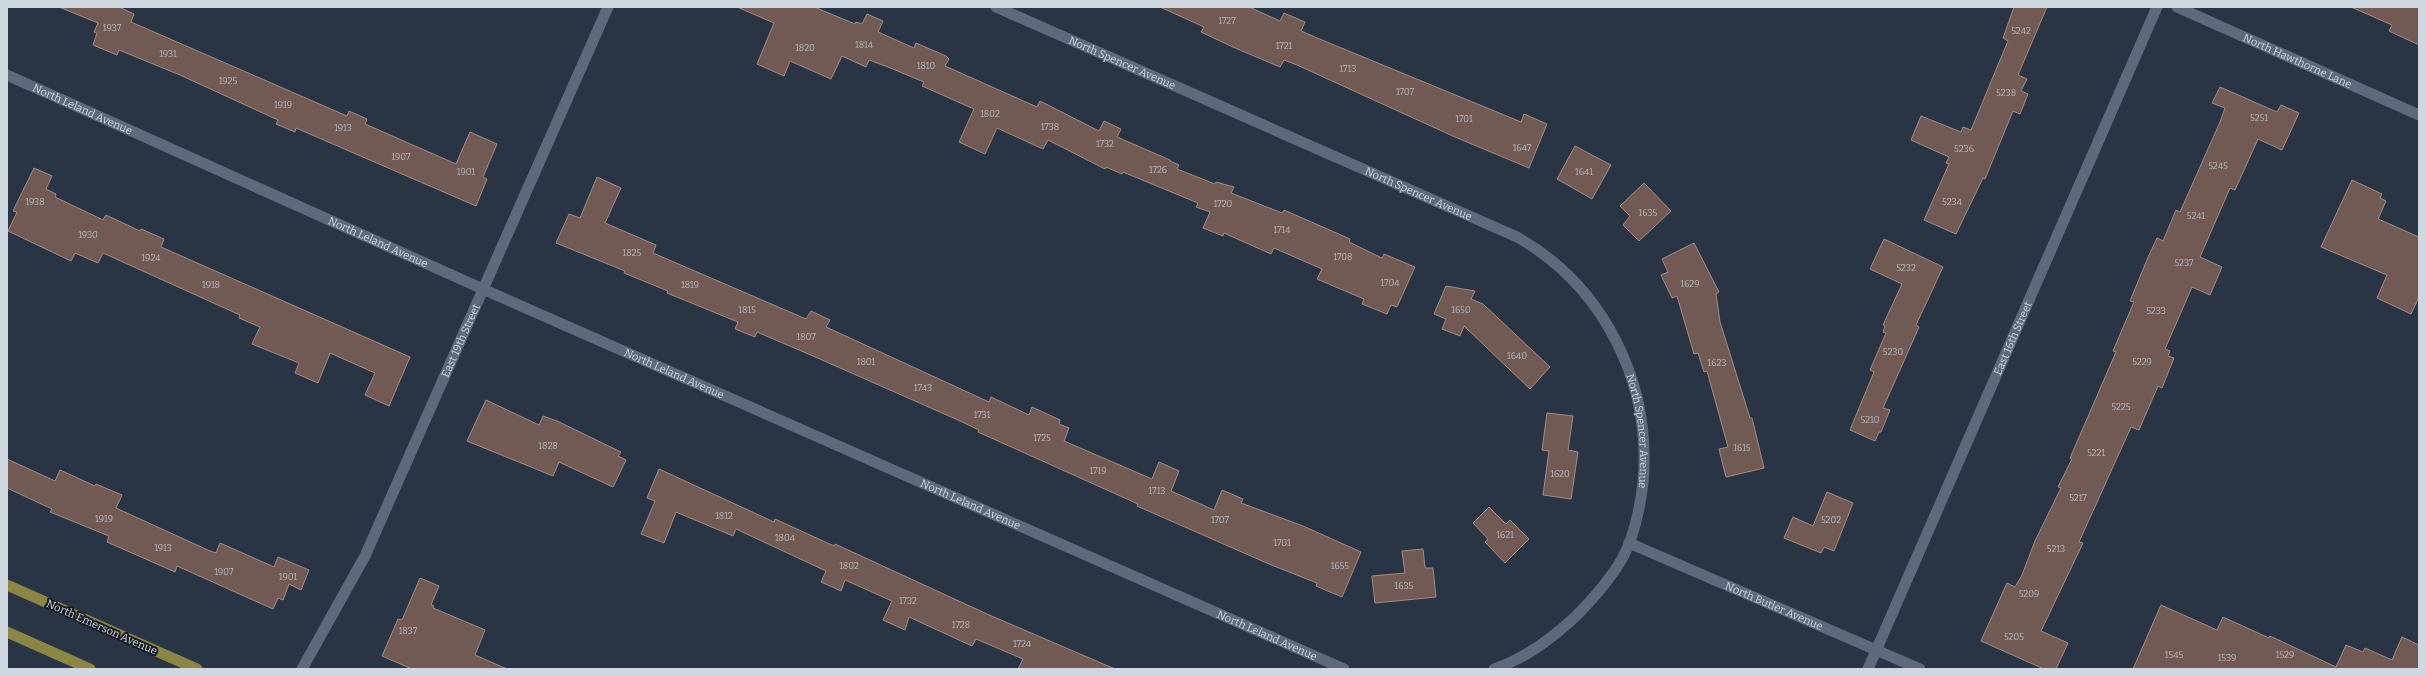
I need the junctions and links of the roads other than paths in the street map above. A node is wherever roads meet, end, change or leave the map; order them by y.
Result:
1 (608, 7) edge
2 (996, 7) edge
3 (2157, 7) edge
4 (2177, 7) edge
5 (7, 75) edge
6 (2419, 115) edge
7 (485, 290) junction
8 (1629, 543) junction
9 (7, 585) edge
10 (7, 632) edge
11 (1876, 650) junction
12 (90, 669) edge
13 (197, 669) edge
14 (302, 669) edge
15 (1344, 669) edge
16 (1494, 669) edge
17 (1868, 669) edge
18 (1920, 669) edge

1 - 7 street, East 19th Street
2 - 8 street, North Spencer Avenue
3 - 11 street, East 16th Street
4 - 6 street, North Hawthorne Lane
5 - 7 street, North Leland Avenue
7 - 14 street, East 19th Street
7 - 15 street, North Leland Avenue
8 - 11 street, North Butler Avenue
8 - 16 street
9 - 13 main road, North Emerson Avenue
10 - 12 main road
11 - 17 street, East 16th Street
11 - 18 street, North Butler Avenue

